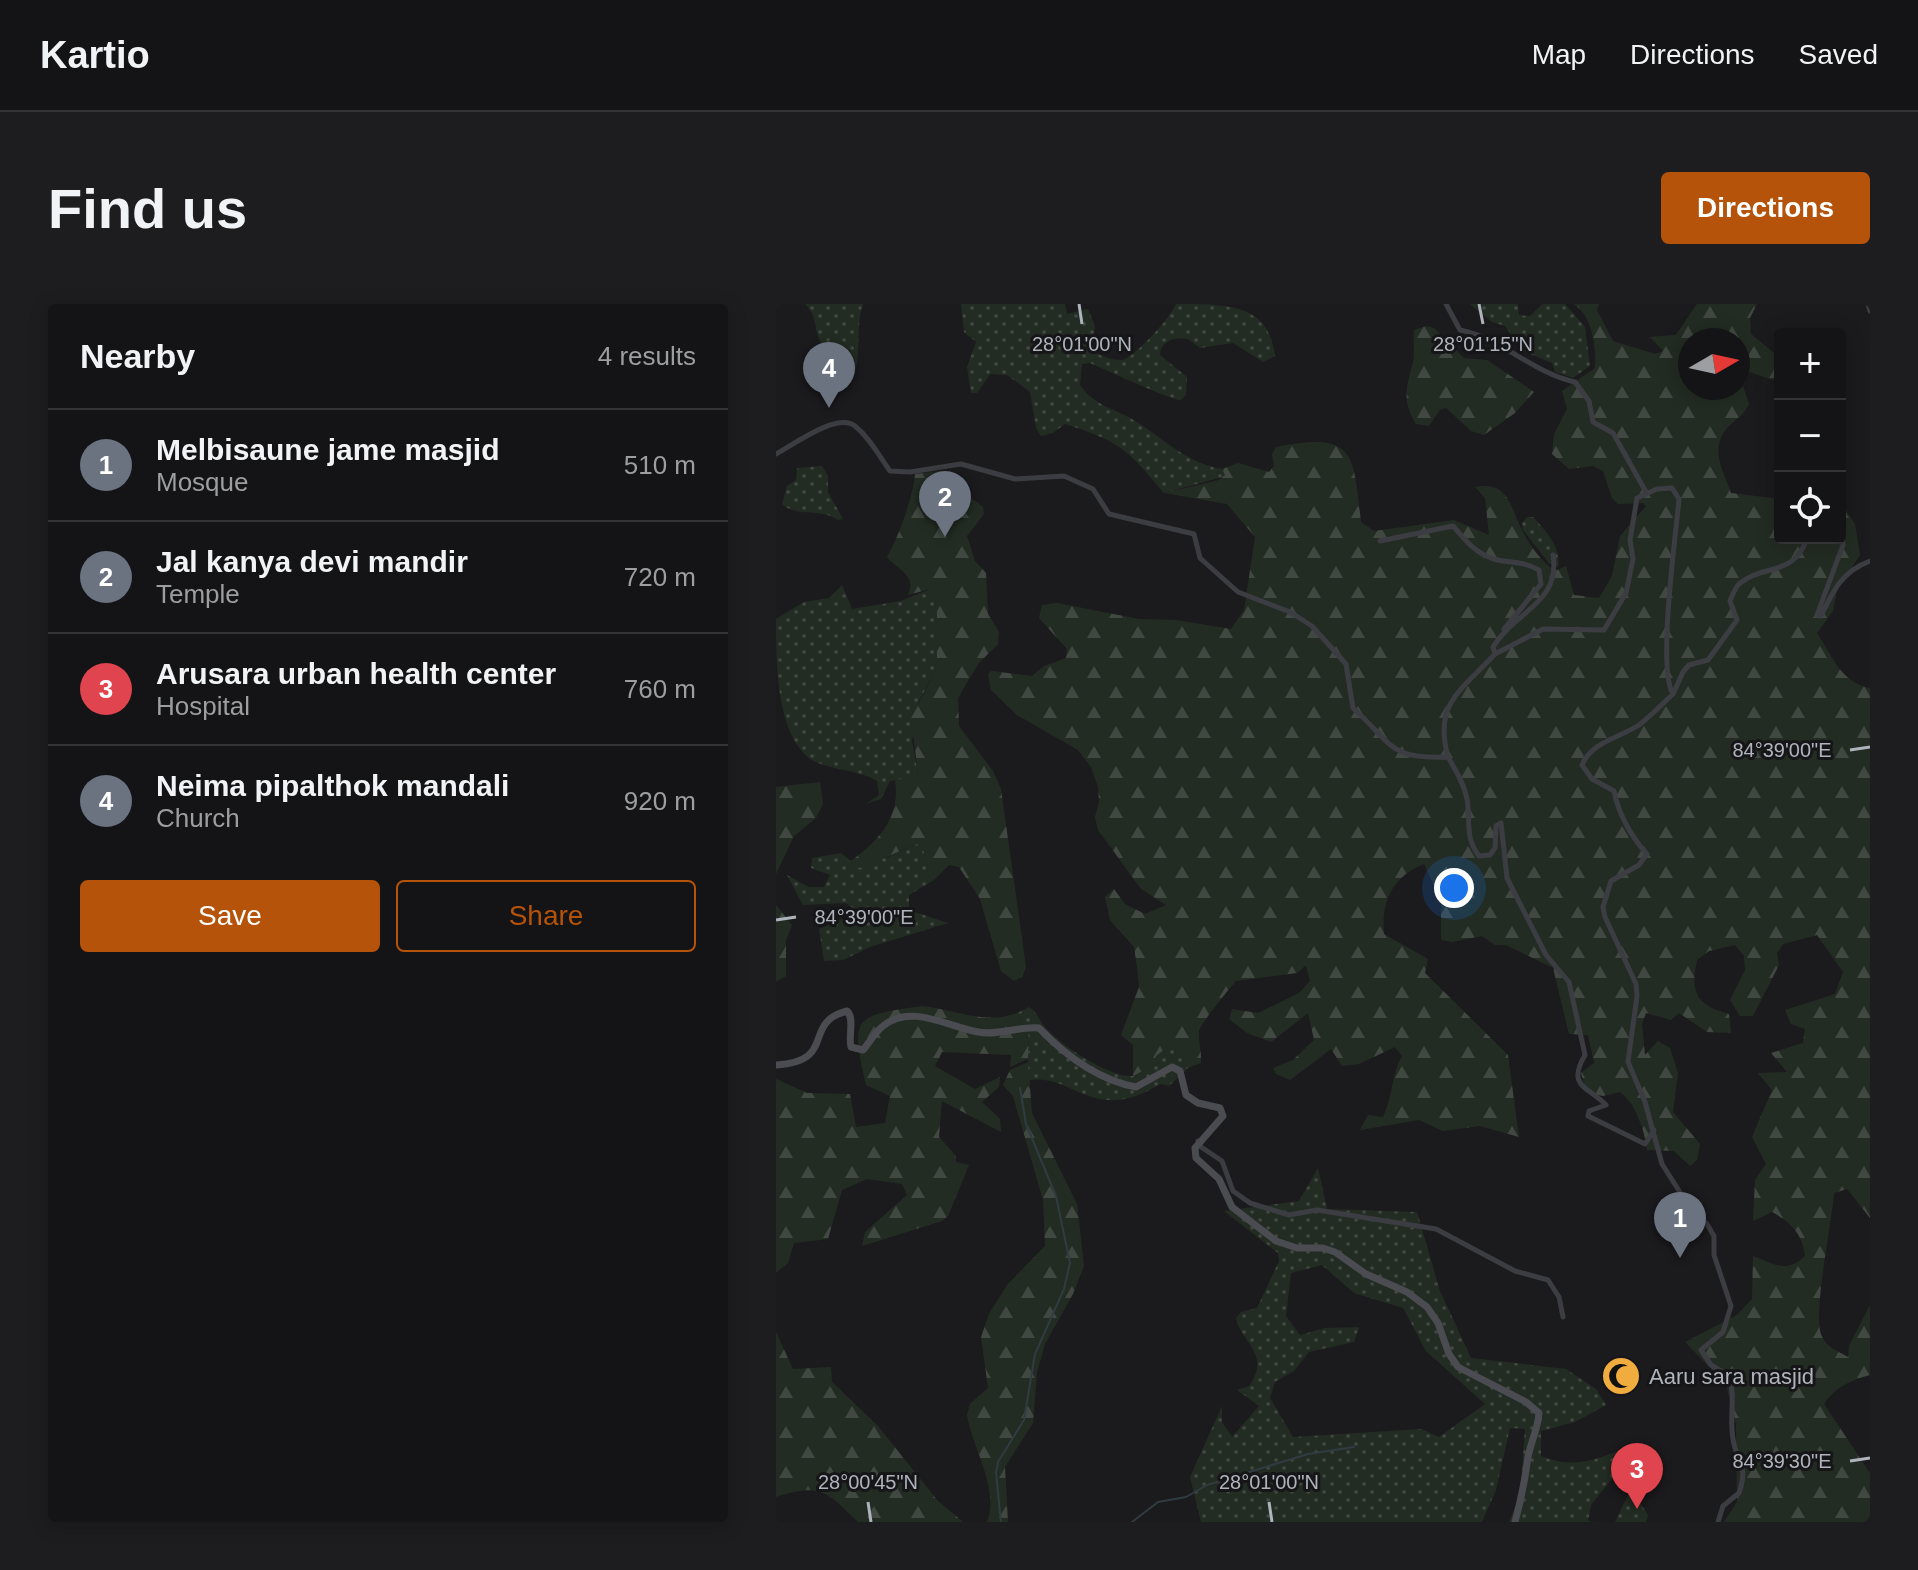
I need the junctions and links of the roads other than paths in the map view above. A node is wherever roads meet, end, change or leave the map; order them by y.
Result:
1 (1446, 304) edge
2 (1868, 304) edge
3 (1870, 311) edge
4 (776, 454) edge
5 (1646, 492) junction
6 (1380, 541) dead end
7 (1805, 544) edge
8 (1843, 544) edge
9 (1553, 555) dead end
10 (1870, 561) edge
11 (1499, 637) junction
12 (1495, 654) junction
13 (1673, 694) junction
14 (1448, 757) junction
15 (776, 1065) edge
16 (1654, 1130) junction
17 (1198, 1140) junction
18 (1563, 1317) dead end
19 (1515, 1522) edge
20 (1718, 1522) edge

1 - 5 street
2 - 3 street
4 - 14 street
5 - 12 street
5 - 13 street
6 - 11 street
7 - 13 street
8 - 10 street
9 - 11 street
11 - 12 street
12 - 14 street
13 - 16 street
14 - 16 street
15 - 17 main road
16 - 20 street
17 - 18 street
17 - 19 main road

